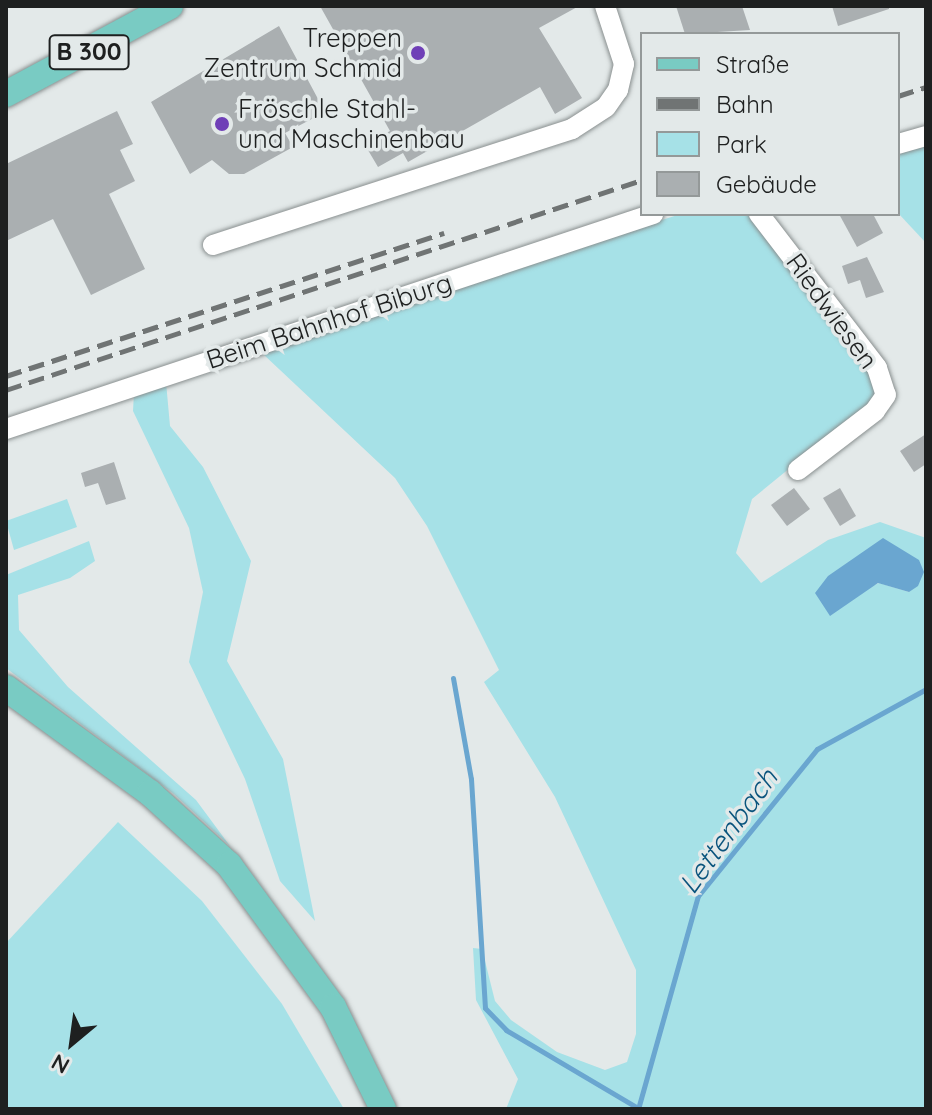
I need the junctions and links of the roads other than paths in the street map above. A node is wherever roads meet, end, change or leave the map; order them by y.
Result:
1 (170, 6) edge
2 (605, 6) edge
3 (6, 94) edge
4 (926, 136) edge
5 (900, 143) edge
6 (647, 216) edge
7 (761, 216) edge
8 (213, 245) dead end
9 (6, 429) edge
10 (798, 470) dead end
11 (6, 688) edge
12 (383, 1109) edge

1 - 3 main road, B 300
2 - 8 street
4 - 5 street
6 - 9 street, Beim Bahnhof Biburg
7 - 10 street, Riedwiesen
11 - 12 main road

